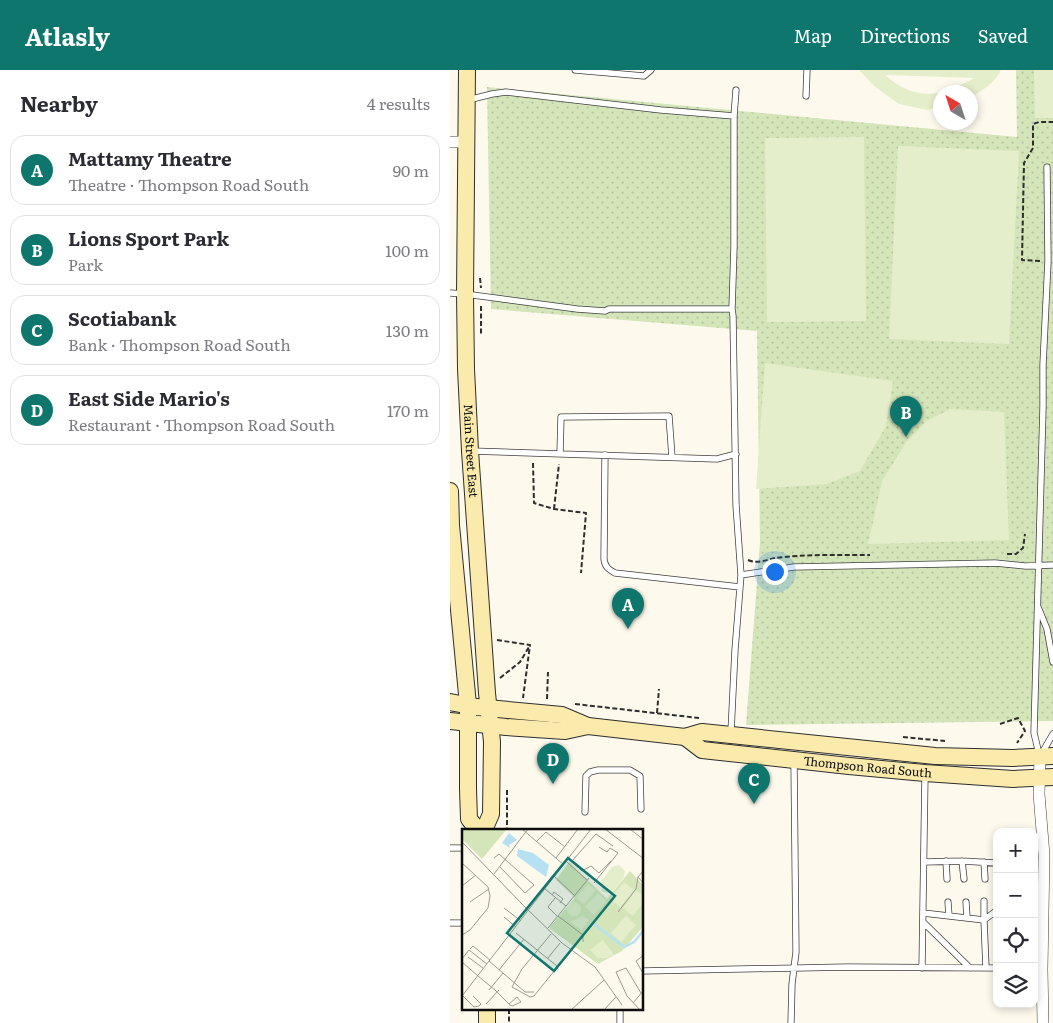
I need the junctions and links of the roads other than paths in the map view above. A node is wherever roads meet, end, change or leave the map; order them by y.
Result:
1 (467, 70) edge
2 (575, 70) edge
3 (651, 70) edge
4 (807, 70) edge
5 (736, 90) dead end
6 (806, 96) dead end
7 (466, 101) junction
8 (734, 116) junction
9 (458, 142) edge
10 (1047, 168) dead end
11 (465, 295) edge
12 (732, 309) junction
13 (470, 450) junction
14 (560, 454) junction
15 (605, 454) junction
16 (736, 454) junction
17 (672, 457) junction
18 (450, 491) edge
19 (1039, 566) junction
20 (1053, 566) edge
21 (741, 575) junction
22 (740, 588) junction
23 (1038, 605) junction
24 (1053, 662) edge
25 (450, 702) edge
26 (478, 706) junction
27 (450, 721) edge
28 (479, 724) junction
29 (588, 726) junction
30 (731, 734) junction
31 (1053, 734) edge
32 (685, 737) junction
33 (1046, 757) edge
34 (794, 760) junction
35 (925, 772) junction
36 (1046, 778) edge
37 (642, 809) dead end
38 (585, 812) dead end
39 (477, 829) edge
40 (484, 829) edge
41 (946, 861) junction
42 (962, 861) junction
43 (924, 862) junction
44 (984, 862) junction
45 (993, 863) edge
46 (948, 879) dead end
47 (964, 879) dead end
48 (985, 879) dead end
49 (984, 901) dead end
50 (948, 902) dead end
51 (966, 902) dead end
52 (923, 913) junction
53 (993, 913) edge
54 (949, 916) junction
55 (967, 918) junction
56 (984, 920) junction
57 (923, 922) junction
58 (794, 968) junction
59 (922, 968) junction
60 (970, 968) junction
61 (986, 968) junction
62 (993, 968) edge
63 (1038, 969) edge
64 (644, 971) edge
65 (487, 1010) edge
66 (620, 1010) edge
67 (487, 1023) edge
68 (620, 1023) edge
69 (791, 1023) edge
70 (1043, 1023) edge

1 - 7 main road, Main Street East
2 - 3 lane
4 - 6 lane
5 - 8 lane
7 - 8 lane
7 - 9 main road, Main Street East
8 - 12 lane
9 - 11 main road, Main Street East
10 - 19 lane
11 - 12 lane
11 - 13 main road, Main Street East
12 - 16 lane
13 - 14 lane
13 - 26 main road, Main Street East
14 - 15 lane
14 - 17 lane
15 - 17 lane
15 - 22 lane
16 - 17 lane
16 - 21 lane
18 - 26 main road, Main Street East
19 - 20 lane
19 - 21 lane
19 - 23 lane
21 - 22 lane
22 - 30 lane
23 - 24 lane
23 - 33 lane
25 - 26 main road, Thompson Road South
26 - 28 main road, Main Street East
26 - 29 main road, Thompson Road South
27 - 28 main road, Thompson Road South
28 - 29 main road, Thompson Road South
28 - 39 main road, Main Street East
28 - 40 main road, Main Street East
29 - 32 main road, Thompson Road South
30 - 32 main road, Thompson Road South
30 - 33 main road, Thompson Road South
31 - 33 lane
32 - 34 main road, Thompson Road South
33 - 36 street
34 - 35 main road, Thompson Road South
34 - 58 lane
35 - 36 main road, Thompson Road South
35 - 43 lane
36 - 63 street
37 - 38 lane
41 - 42 lane
41 - 43 lane
41 - 46 lane
42 - 44 lane
42 - 47 lane
43 - 52 lane
44 - 45 lane
44 - 48 lane
49 - 56 lane
50 - 54 lane
51 - 55 lane
52 - 54 lane
52 - 57 lane
53 - 56 lane
54 - 55 lane
55 - 56 lane
56 - 61 lane
57 - 59 lane
57 - 60 lane
58 - 59 lane
58 - 64 lane
58 - 69 lane
59 - 60 lane
60 - 61 lane
61 - 62 lane
63 - 70 street
65 - 67 main road
66 - 68 lane

